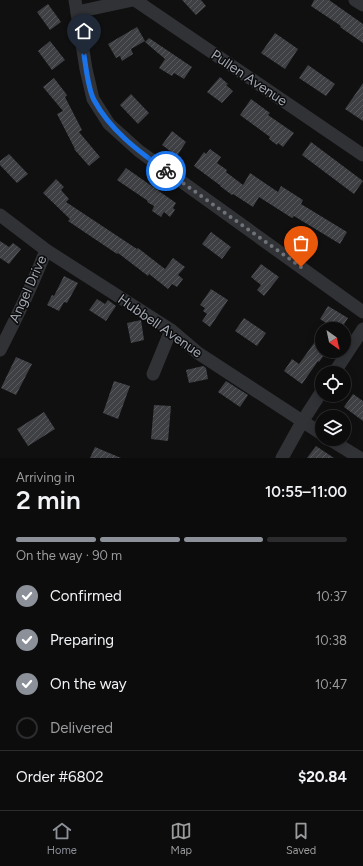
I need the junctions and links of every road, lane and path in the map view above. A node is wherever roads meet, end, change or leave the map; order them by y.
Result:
1 (134, 0) edge
2 (355, 0) edge
3 (363, 5) edge
4 (76, 6) edge
5 (363, 155) edge
6 (0, 215) edge
7 (46, 250) junction
8 (363, 312) edge
9 (363, 329) edge
10 (171, 330) junction
11 (0, 350) edge
12 (339, 366) edge
13 (153, 374) dead end
14 (315, 402) edge
15 (302, 422) junction
16 (315, 430) edge
17 (340, 446) edge
18 (282, 458) edge
19 (360, 458) edge

1 - 4 street
1 - 5 street, Pullen Avenue
2 - 3 street
4 - 8 street
6 - 7 street, Hubbell Avenue
7 - 10 street, Hubbell Avenue
7 - 11 street, Angel Drive
9 - 12 street
10 - 13 street
10 - 15 street, Hubbell Avenue
14 - 15 street
15 - 16 street, Hubbell Avenue
15 - 18 street
17 - 19 street

